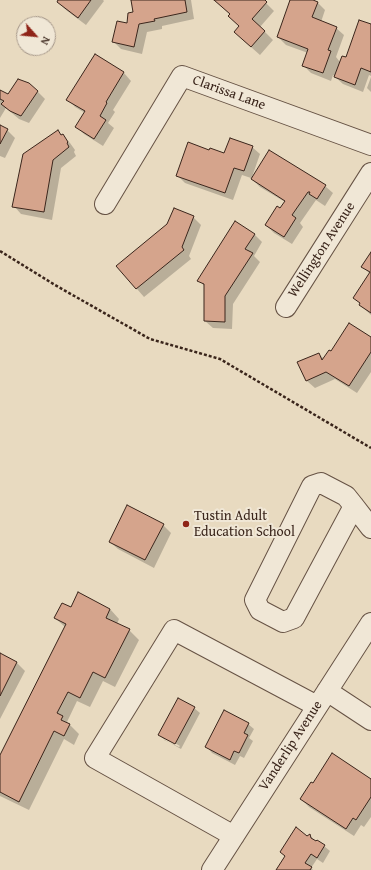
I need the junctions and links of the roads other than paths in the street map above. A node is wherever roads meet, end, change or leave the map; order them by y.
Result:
1 (371, 145) edge
2 (371, 173) edge
3 (105, 204) dead end
4 (286, 307) dead end
5 (354, 506) junction
6 (371, 528) edge
7 (371, 623) edge
8 (322, 699) junction
9 (371, 720) edge
10 (234, 836) junction
11 (212, 870) edge

1 - 3 street, Clarissa Lane
2 - 4 street, Wellington Avenue
5 - 5 street
5 - 6 street
7 - 8 street, Vanderlip Avenue
8 - 9 street
8 - 10 street, Vanderlip Avenue
8 - 10 street
10 - 11 street, Vanderlip Avenue

